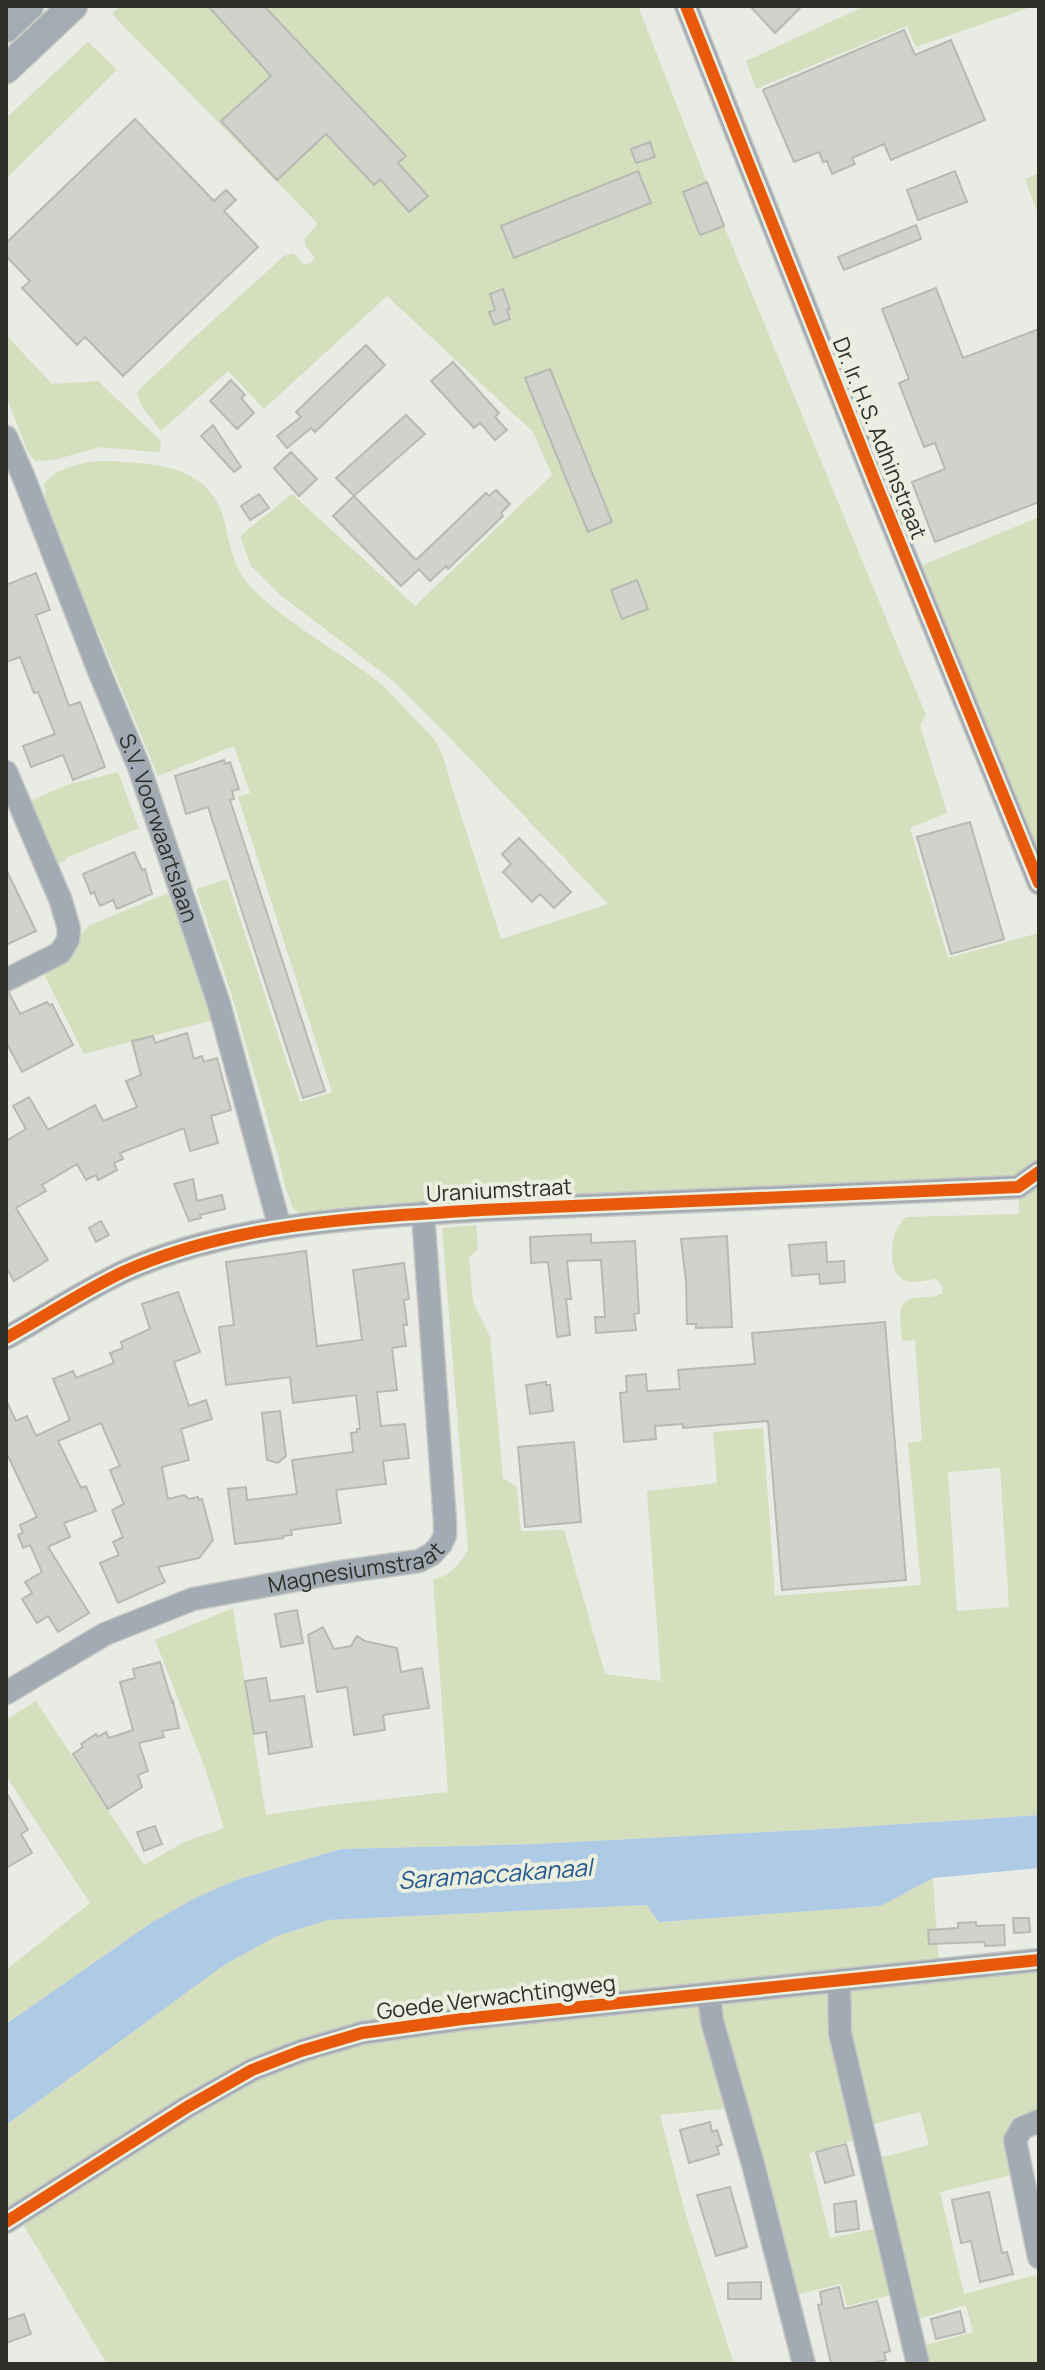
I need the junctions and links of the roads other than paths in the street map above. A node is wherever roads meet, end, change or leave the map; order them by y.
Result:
1 (29, 6) edge
2 (73, 6) edge
3 (686, 6) edge
4 (7, 27) edge
5 (29, 48) junction
6 (6, 69) edge
7 (6, 437) edge
8 (6, 772) edge
9 (1039, 883) edge
10 (6, 980) edge
11 (1039, 1172) edge
12 (423, 1213) junction
13 (280, 1228) junction
14 (6, 1338) edge
15 (6, 1693) edge
16 (1039, 1960) edge
17 (839, 1981) junction
18 (709, 1994) junction
19 (1030, 2125) edge
20 (6, 2222) edge
21 (1039, 2257) edge
22 (804, 2364) edge
23 (918, 2364) edge

1 - 4 main road
2 - 5 main road
3 - 9 street, Dr. Ir. H.S. Adhinstraat
4 - 5 main road
5 - 6 main road
7 - 13 street, S.V. Voorwaartslaan
8 - 10 street
11 - 12 street, Uraniumstraat
12 - 13 street, Uraniumstraat
12 - 15 street, Magnesiumstraat
13 - 14 street, Uraniumstraat
16 - 17 street, Goede Verwachtingweg
17 - 18 street, Goede Verwachtingweg
17 - 23 street
18 - 20 street, Goede Verwachtingweg
18 - 22 street
19 - 21 street

